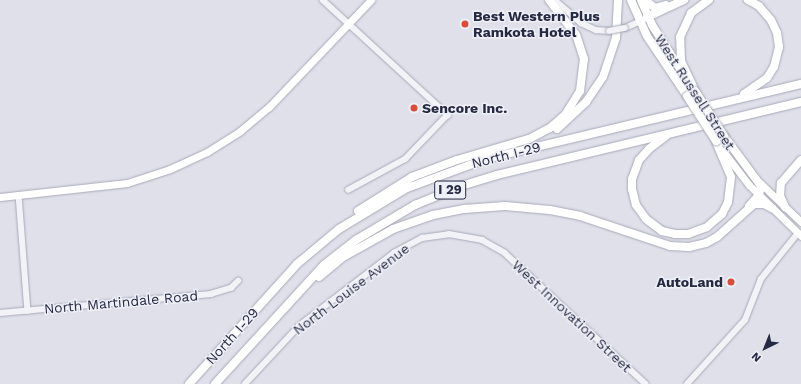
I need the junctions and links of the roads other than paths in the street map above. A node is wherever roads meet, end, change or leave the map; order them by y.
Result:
1 (323, 0) edge
2 (371, 0) edge
3 (549, 0) edge
4 (555, 0) edge
5 (618, 0) edge
6 (631, 0) edge
7 (641, 0) edge
8 (646, 0) edge
9 (680, 0) edge
10 (684, 0) edge
11 (709, 0) edge
12 (748, 0) edge
13 (647, 17) junction
14 (639, 21) junction
15 (349, 23) junction
16 (801, 84) edge
17 (695, 91) junction
18 (801, 102) edge
19 (714, 105) junction
20 (670, 134) junction
21 (716, 141) junction
22 (486, 159) junction
23 (801, 160) edge
24 (756, 179) junction
25 (349, 190) dead end
26 (759, 195) junction
27 (19, 196) junction
28 (0, 197) edge
29 (785, 207) junction
30 (772, 208) junction
31 (800, 220) edge
32 (727, 229) junction
33 (800, 234) edge
34 (331, 235) junction
35 (498, 248) joint
36 (238, 281) dead end
37 (28, 311) junction
38 (0, 313) edge
39 (269, 323) junction
40 (189, 384) edge
41 (215, 384) edge
42 (245, 384) edge
43 (646, 384) edge
44 (687, 384) edge

1 - 15 street
2 - 15 main road
3 - 34 highway
4 - 14 street, bridge
5 - 22 highway
6 - 14 highway, West Russell Street
7 - 13 highway, West Russell Street
8 - 9 highway
10 - 13 highway
11 - 17 highway
12 - 19 highway
13 - 14 street
13 - 17 highway, West Russell Street
14 - 21 highway, West Russell Street, bridge
15 - 25 street
15 - 27 main road
16 - 19 highway, North I-29 / I 29
17 - 24 highway, West Russell Street, bridge
18 - 20 highway, North I-29 / I 29
19 - 22 highway, North I-29 / I 29
20 - 21 highway, West Russell Street
20 - 39 highway, North I-29 / I 29
21 - 26 main road
22 - 34 highway, North I-29 / I 29
23 - 29 highway
24 - 26 highway
24 - 29 main road
26 - 30 main road
26 - 32 highway
27 - 28 main road
27 - 37 street
29 - 31 main road
30 - 32 highway
30 - 33 main road
32 - 39 highway
33 - 44 street
34 - 40 highway, North I-29 / I 29
35 - 42 street, North Louise Avenue
35 - 43 street, West Innovation Street
36 - 37 street, North Martindale Road
37 - 38 street, North Martindale Road
39 - 41 highway, North I-29 / I 29

